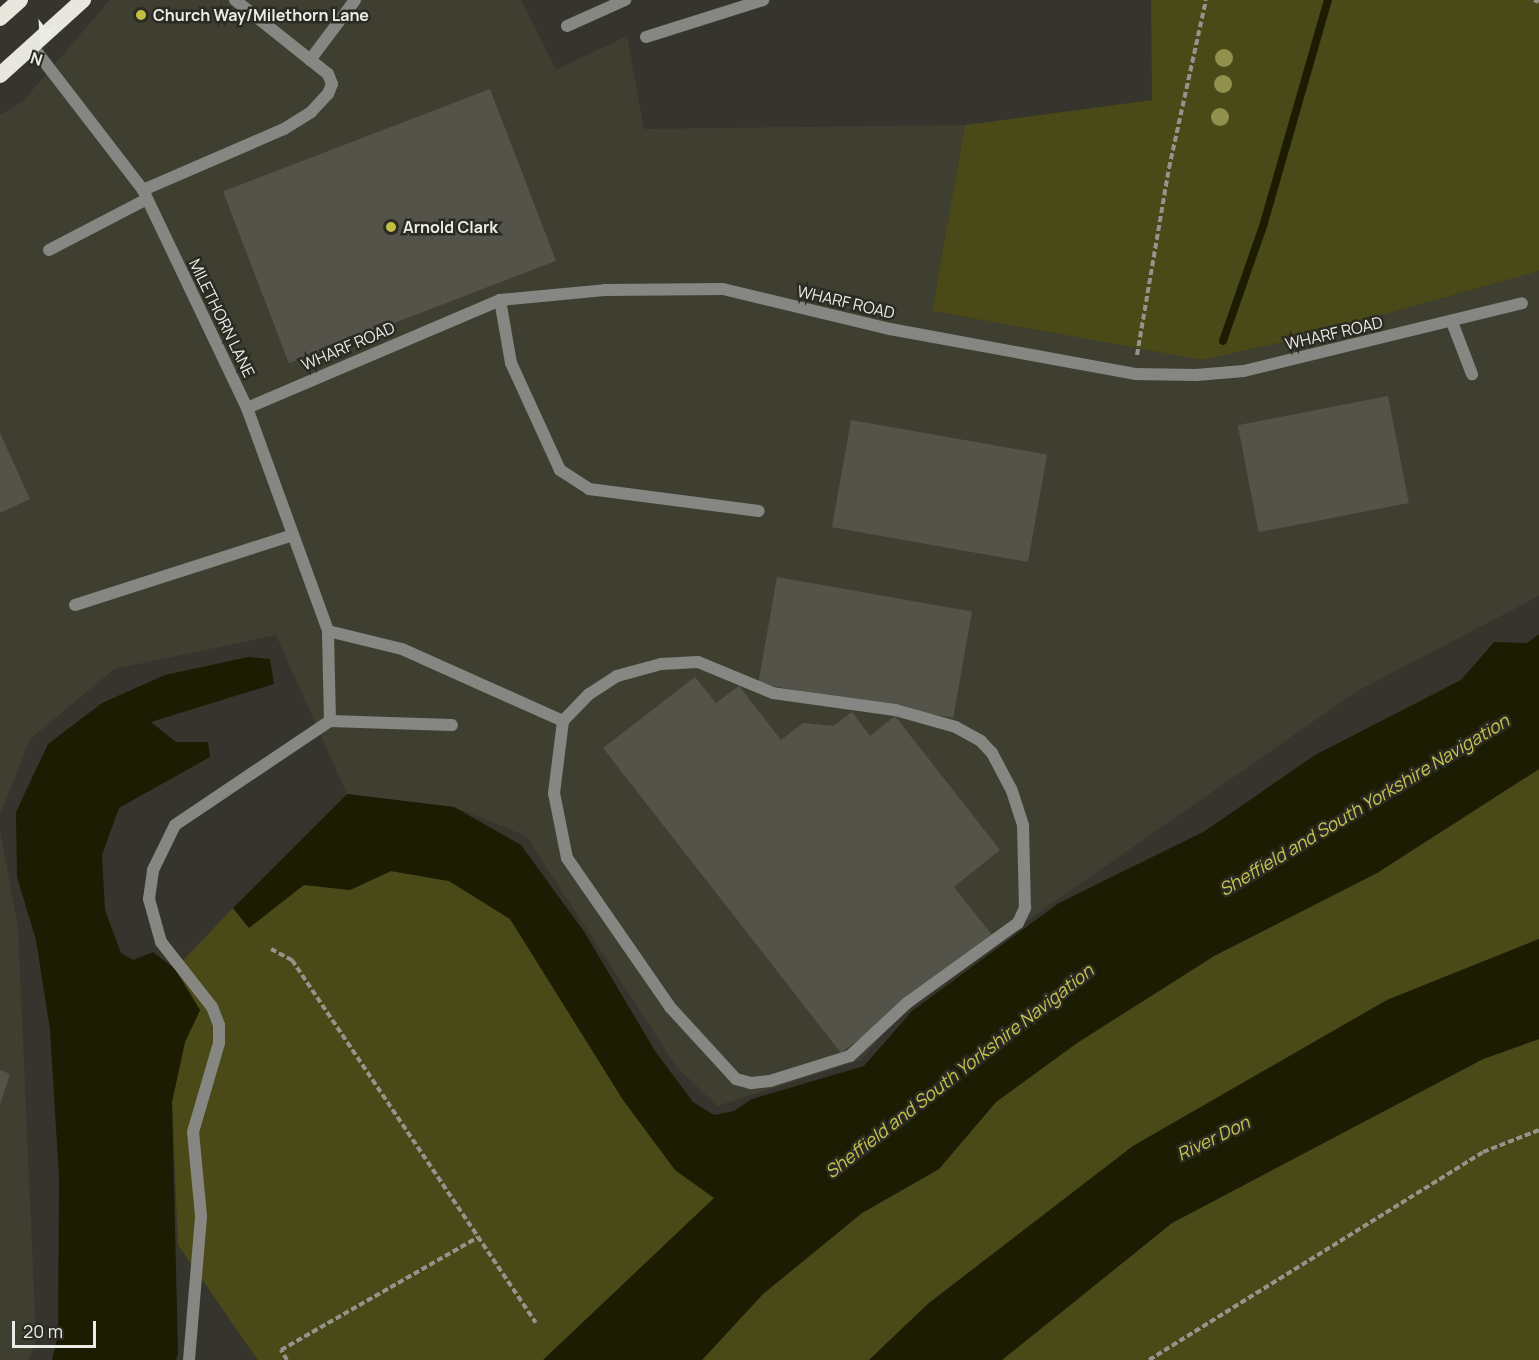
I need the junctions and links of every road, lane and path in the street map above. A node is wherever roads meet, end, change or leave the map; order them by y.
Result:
1 (20, 0) edge
2 (83, 0) edge
3 (235, 0) edge
4 (355, 0) edge
5 (626, 0) edge
6 (764, 0) edge
7 (1206, 0) edge
8 (1534, 0) edge
9 (1539, 2) edge
10 (0, 18) edge
11 (567, 26) dead end
12 (646, 37) dead end
13 (33, 47) junction
14 (310, 60) junction
15 (0, 75) edge
16 (145, 195) junction
17 (49, 250) dead end
18 (500, 300) junction
19 (1522, 303) dead end
20 (1452, 322) junction
21 (1135, 374) junction
22 (1473, 374) dead end
23 (247, 408) junction
24 (759, 511) dead end
25 (293, 535) junction
26 (75, 605) dead end
27 (328, 631) junction
28 (330, 721) junction
29 (563, 721) junction
30 (452, 725) dead end
31 (271, 949) dead end
32 (1539, 1130) edge
33 (478, 1237) junction
34 (536, 1323) dead end
35 (189, 1360) edge
36 (287, 1360) edge
37 (1149, 1360) edge

1 - 10 highway
2 - 13 highway
3 - 14 street
4 - 14 street
5 - 11 street
6 - 12 street
7 - 21 path
8 - 9 path
13 - 15 highway
13 - 16 street, MILETHORN LANE
14 - 16 street
16 - 17 street
16 - 23 street, MILETHORN LANE
18 - 21 street, WHARF ROAD
18 - 23 street, WHARF ROAD
18 - 24 street
19 - 20 street, WHARF ROAD
20 - 21 street, WHARF ROAD
20 - 22 street
23 - 25 street, MILETHORN LANE
25 - 26 street
25 - 27 street, MILETHORN LANE
27 - 28 street, MILETHORN LANE
27 - 29 street
28 - 30 street
28 - 35 street
29 - 29 street
31 - 33 path
32 - 37 path
33 - 34 path
33 - 36 path

